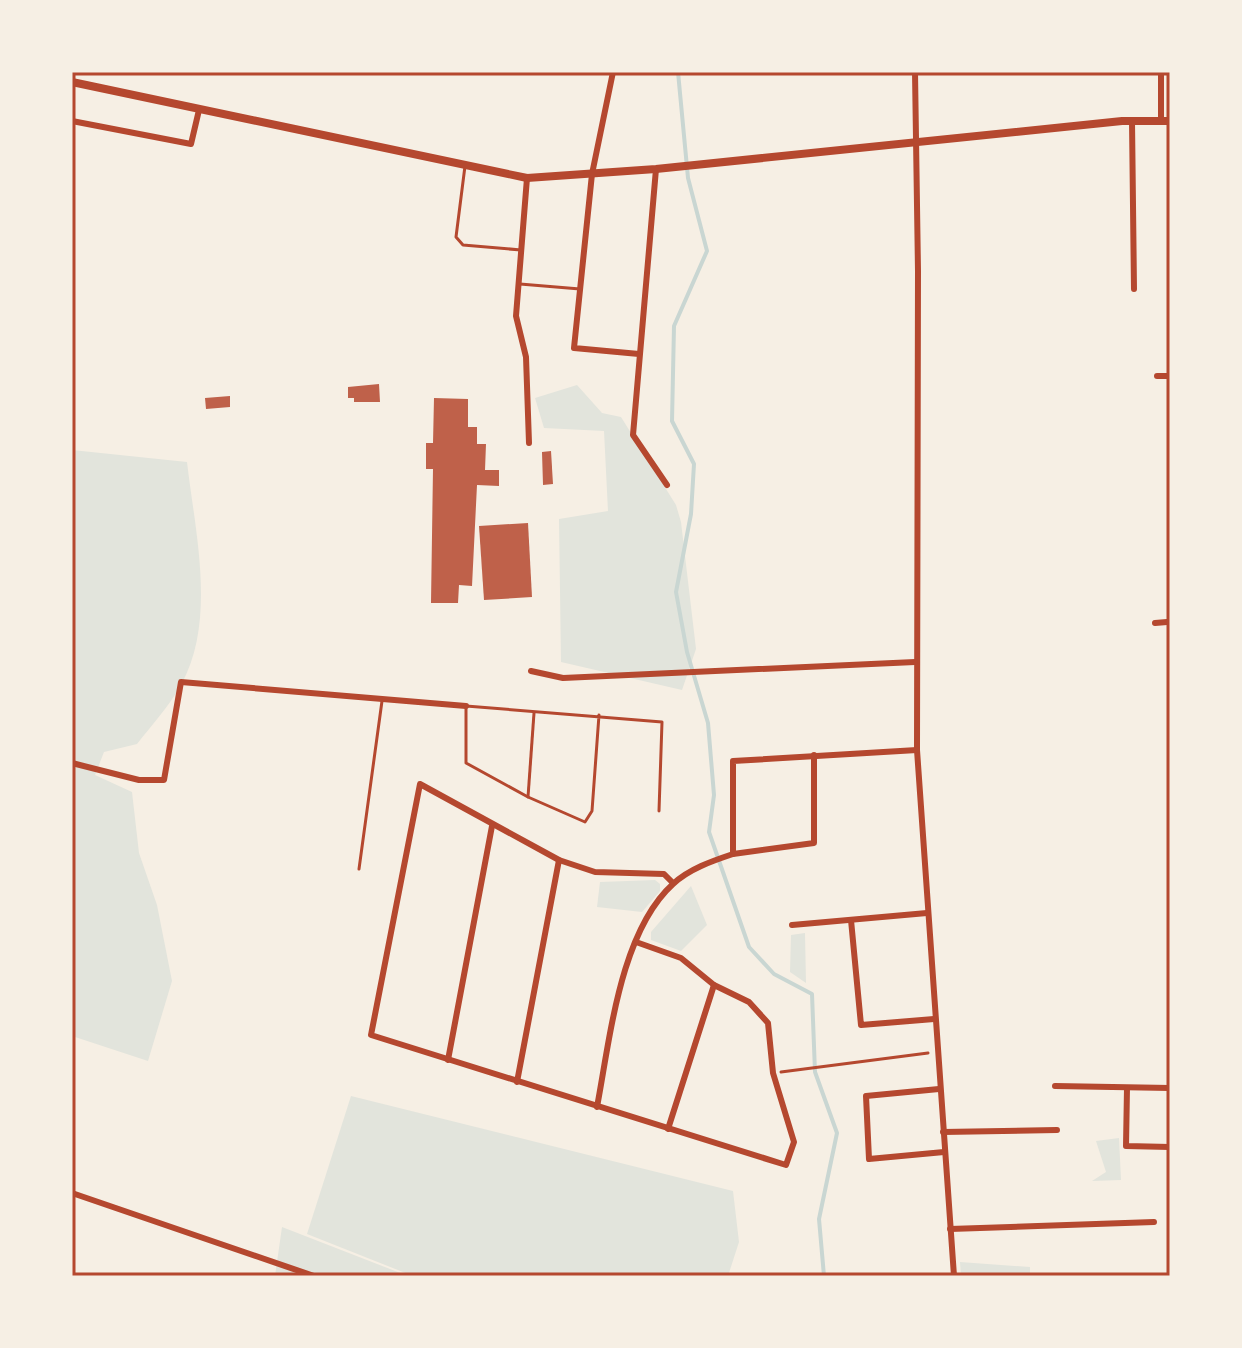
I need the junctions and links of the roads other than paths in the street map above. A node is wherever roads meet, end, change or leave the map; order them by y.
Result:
1 (613, 72) edge
2 (915, 72) edge
3 (1161, 72) edge
4 (72, 82) edge
5 (199, 110) junction
6 (72, 121) edge
7 (1132, 121) junction
8 (1166, 121) edge
9 (915, 141) junction
10 (465, 166) junction
11 (656, 169) junction
12 (592, 174) junction
13 (527, 178) junction
14 (521, 250) junction
15 (519, 283) junction
16 (580, 289) junction
17 (1134, 289) dead end
18 (639, 354) junction
19 (1157, 376) dead end
20 (1170, 376) edge
21 (529, 443) dead end
22 (1170, 448) edge
23 (667, 485) dead end
24 (1169, 622) edge
25 (1155, 623) dead end
26 (915, 662) junction
27 (531, 671) dead end
28 (382, 701) junction
29 (466, 706) junction
30 (534, 712) junction
31 (599, 715) junction
32 (917, 750) junction
33 (814, 755) junction
34 (72, 763) edge
35 (528, 797) junction
36 (659, 811) dead end
37 (492, 826) junction
38 (733, 854) junction
39 (559, 860) junction
40 (359, 869) dead end
41 (673, 883) junction
42 (927, 913) junction
43 (851, 920) junction
44 (792, 925) dead end
45 (636, 942) junction
46 (714, 985) junction
47 (934, 1019) junction
48 (448, 1060) junction
49 (517, 1082) junction
50 (1055, 1086) dead end
51 (1127, 1088) junction
52 (1170, 1088) edge
53 (939, 1089) junction
54 (597, 1107) junction
55 (668, 1129) junction
56 (1057, 1130) dead end
57 (943, 1132) junction
58 (1170, 1147) edge
59 (944, 1152) junction
60 (72, 1193) edge
61 (1154, 1222) dead end
62 (950, 1229) junction
63 (314, 1276) edge
64 (954, 1276) edge

1 - 12 street
2 - 9 street
3 - 8 street
4 - 5 street
5 - 6 street
5 - 10 street
7 - 8 street
7 - 9 street
7 - 17 street
9 - 11 street
9 - 26 street
10 - 13 street
10 - 14 lane
11 - 12 street
11 - 18 street
12 - 13 street
12 - 16 street
13 - 14 street
14 - 15 street
15 - 16 lane
15 - 21 street
16 - 18 street
18 - 23 street
19 - 20 street
22 - 24 street
24 - 25 street
26 - 27 street
26 - 32 street
28 - 29 street
28 - 34 street
28 - 40 lane
29 - 30 lane
29 - 35 lane
30 - 31 lane
30 - 35 lane
31 - 35 lane
31 - 36 lane
32 - 33 street
32 - 42 street
33 - 38 street
33 - 38 street
37 - 39 street
37 - 48 street
37 - 48 street
38 - 41 street
39 - 41 street
39 - 49 street
41 - 45 street
42 - 43 street
42 - 47 street
43 - 44 street
43 - 47 street
45 - 46 street
45 - 54 street
46 - 55 street
46 - 55 street
47 - 53 street
48 - 49 street
49 - 54 street
50 - 51 street
51 - 52 street
51 - 58 street
53 - 57 street
53 - 59 street
54 - 55 street
56 - 57 street
57 - 59 street
59 - 62 street
60 - 63 street
61 - 62 street
62 - 64 street

